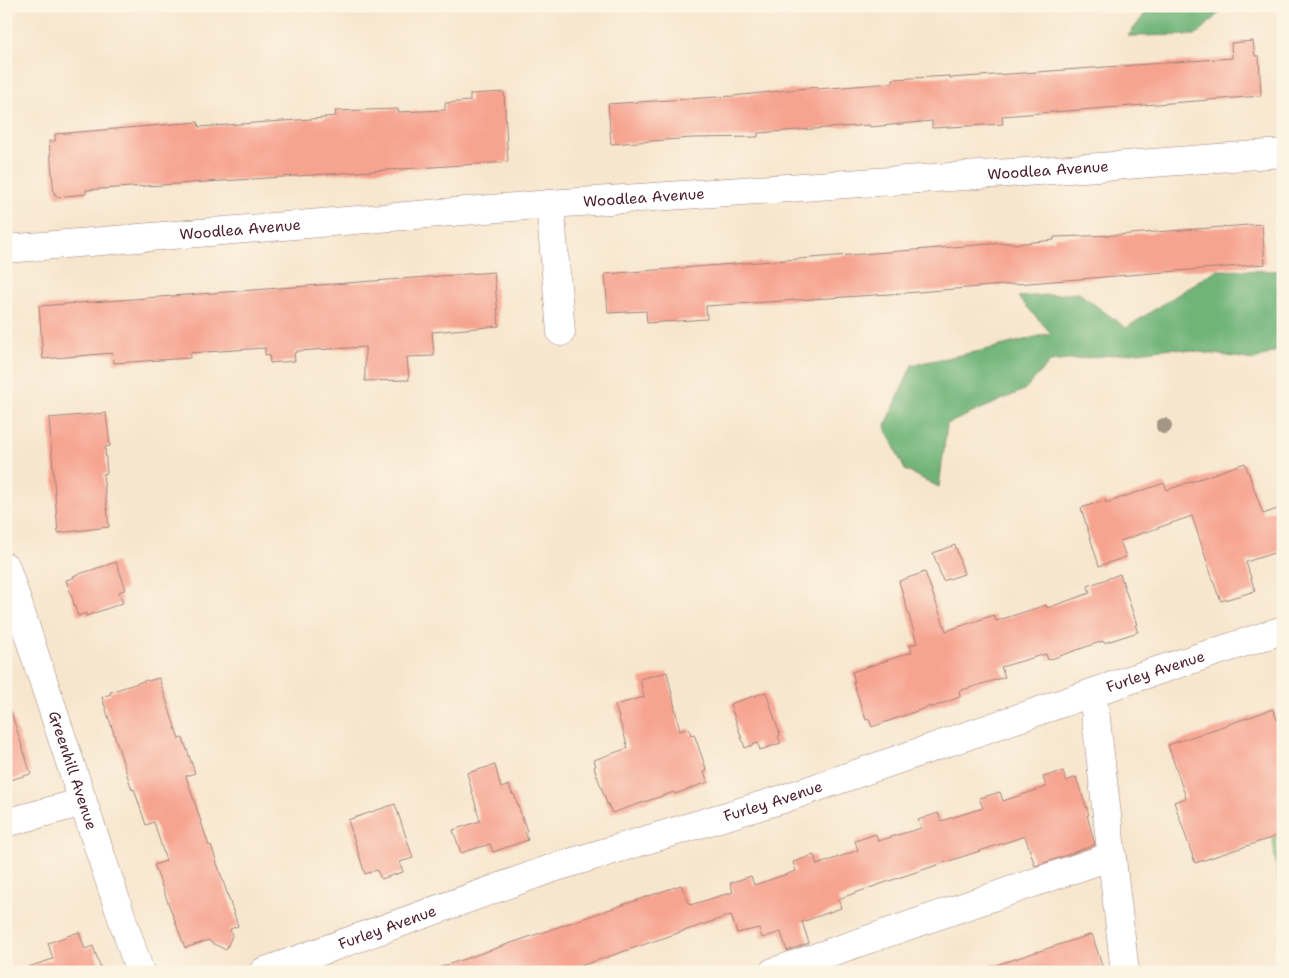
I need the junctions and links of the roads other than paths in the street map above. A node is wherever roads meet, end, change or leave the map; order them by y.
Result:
1 (1283, 153) edge
2 (550, 204) junction
3 (6, 249) edge
4 (561, 332) dead end
5 (6, 567) edge
6 (1283, 630) edge
7 (1093, 693) junction
8 (83, 802) junction
9 (6, 823) edge
10 (1112, 856) junction
11 (140, 972) edge
12 (263, 972) edge
13 (773, 972) edge
14 (1125, 972) edge

1 - 2 street, Woodlea Avenue
2 - 3 street, Woodlea Avenue
2 - 4 street
5 - 8 street, Greenhill Avenue
6 - 7 street, Furley Avenue
7 - 10 street
7 - 12 street, Furley Avenue
8 - 9 street
8 - 11 street, Greenhill Avenue
10 - 13 street
10 - 14 street

